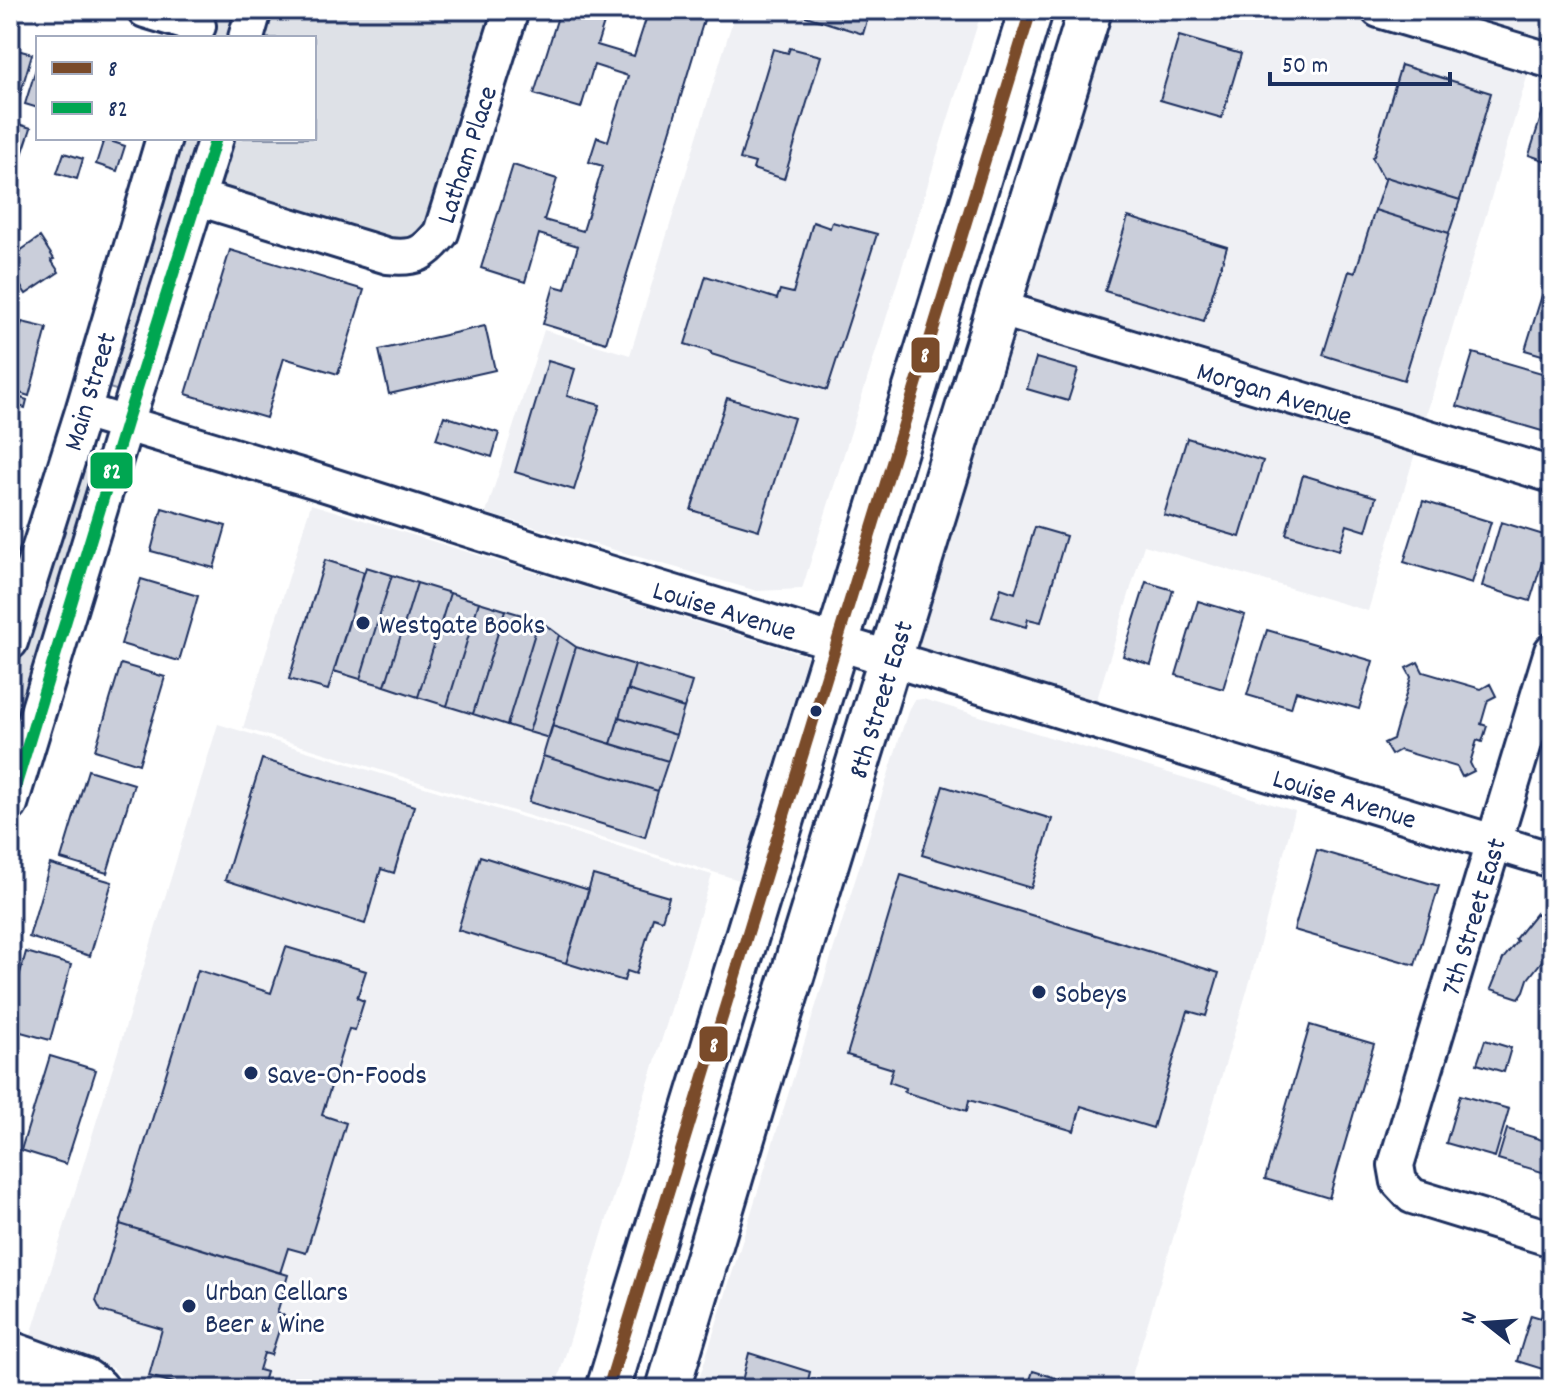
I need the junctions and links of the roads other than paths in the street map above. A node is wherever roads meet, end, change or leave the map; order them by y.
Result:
1 (145, 10) edge
2 (254, 10) edge
3 (511, 10) edge
4 (1031, 10) edge
5 (1090, 10) edge
6 (1379, 10) edge
7 (198, 25) edge
8 (247, 36) edge
9 (1552, 61) edge
10 (163, 140) edge
11 (215, 140) edge
12 (198, 198) junction
13 (998, 308) junction
14 (83, 411) junction
15 (126, 423) junction
16 (1552, 475) edge
17 (10, 642) edge
18 (837, 643) junction
19 (1552, 651) edge
20 (891, 659) junction
21 (10, 804) edge
22 (1494, 843) junction
23 (774, 850) junction
24 (1552, 860) edge
25 (762, 1074) junction
26 (1552, 1239) edge
27 (10, 1353) edge
28 (10, 1376) edge
29 (45, 1389) edge
30 (97, 1389) edge
31 (608, 1389) edge
32 (668, 1389) edge

1 - 7 street
2 - 8 street
3 - 12 street, Latham Place
4 - 18 main road, 8th Street East
5 - 13 main road, 8th Street East
6 - 9 street
10 - 14 street, Main Street
11 - 12 street, Main Street
12 - 15 street, Main Street
13 - 16 street, Morgan Avenue
13 - 20 main road, 8th Street East
14 - 15 street, Louise Avenue
14 - 17 street, Main Street
15 - 18 street, Louise Avenue
15 - 21 street, Main Street
18 - 20 street, Louise Avenue
18 - 23 main road, 8th Street East
19 - 22 street, 7th Street East
20 - 22 street, Louise Avenue
20 - 25 main road, 8th Street East
22 - 24 street, Louise Avenue
22 - 26 street, 7th Street East
23 - 25 main road
23 - 31 main road, 8th Street East
25 - 32 main road, 8th Street East
27 - 30 main road
28 - 29 main road

